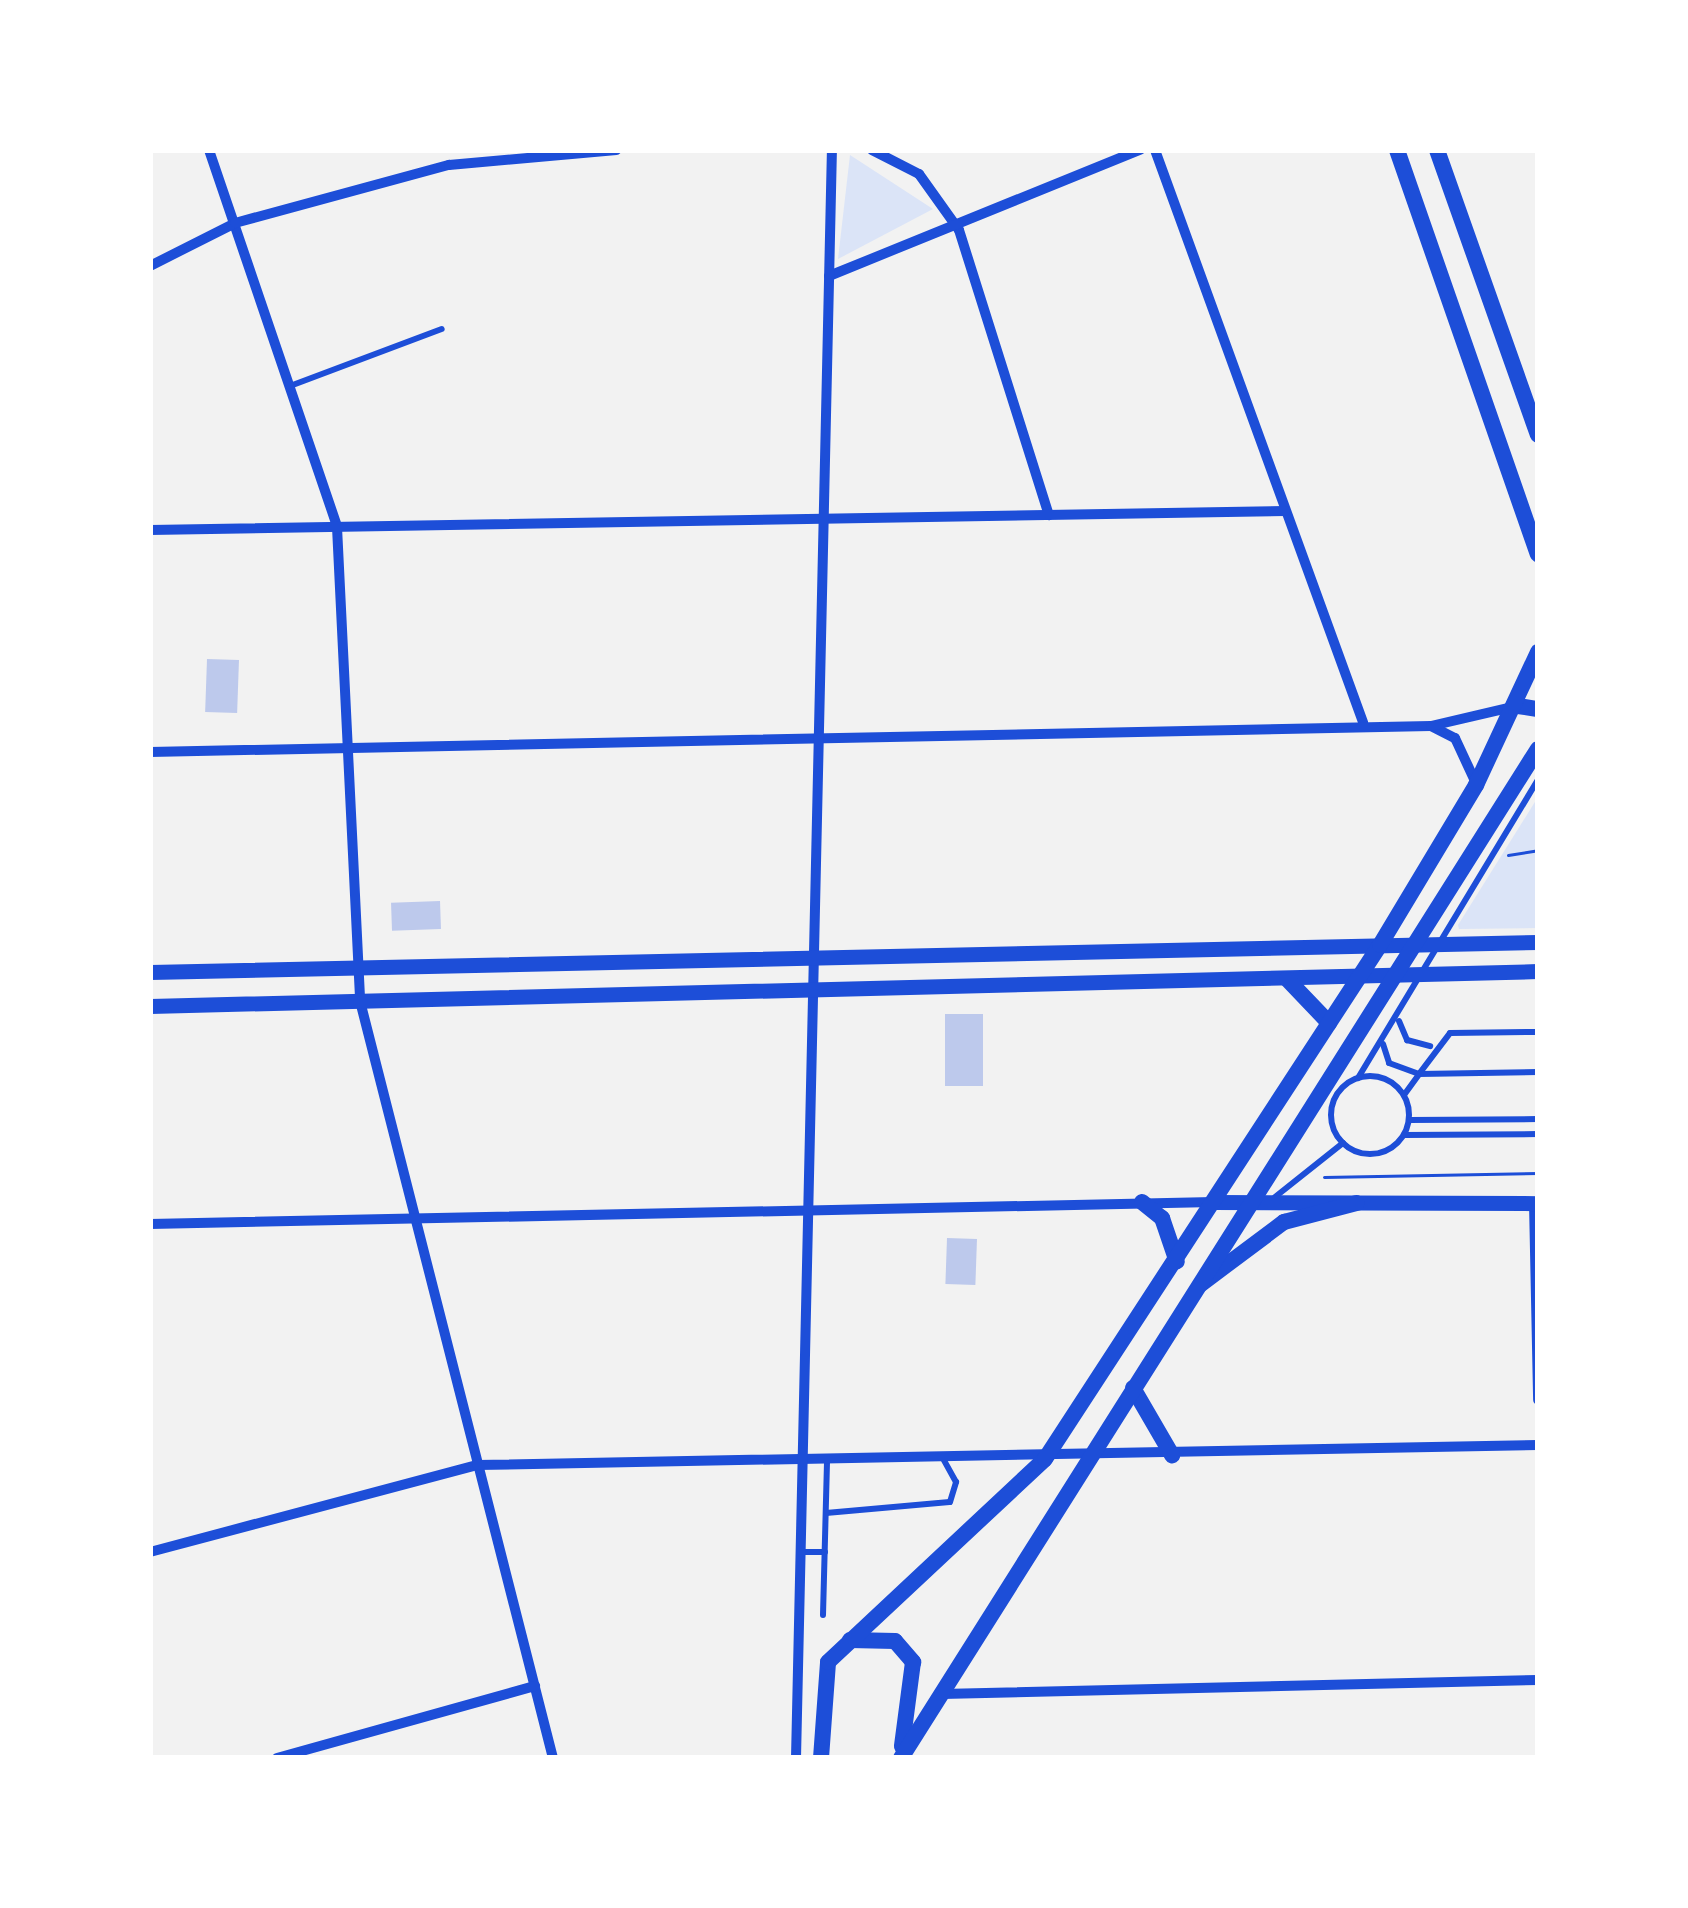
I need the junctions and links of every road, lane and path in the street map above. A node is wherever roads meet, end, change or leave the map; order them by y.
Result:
1 (209, 150) edge
2 (616, 150) edge
3 (832, 150) edge
4 (872, 150) edge
5 (1140, 150) edge
6 (1155, 150) edge
7 (1396, 150) edge
8 (1437, 150) edge
9 (235, 223) junction
10 (958, 230) junction
11 (150, 266) edge
12 (829, 276) junction
13 (442, 329) dead end
14 (290, 386) junction
15 (1538, 435) edge
16 (1285, 511) junction
17 (1049, 515) junction
18 (823, 520) junction
19 (337, 527) junction
20 (150, 530) edge
21 (1538, 554) edge
22 (1538, 652) edge
23 (1518, 706) junction
24 (1538, 709) edge
25 (1364, 722) junction
26 (1431, 726) junction
27 (817, 736) junction
28 (1538, 749) edge
29 (344, 750) junction
30 (150, 752) edge
31 (1538, 780) edge
32 (1476, 785) junction
33 (1538, 850) edge
34 (1494, 857) junction
35 (1538, 942) edge
36 (1414, 944) junction
37 (1443, 944) junction
38 (1380, 945) junction
39 (813, 960) junction
40 (358, 969) junction
41 (1429, 971) junction
42 (1538, 971) edge
43 (150, 972) edge
44 (1363, 972) junction
45 (1396, 972) junction
46 (1287, 979) junction
47 (812, 992) junction
48 (360, 1001) junction
49 (150, 1006) edge
50 (1399, 1018) junction
51 (1329, 1023) junction
52 (1538, 1032) edge
53 (1383, 1042) junction
54 (1430, 1046) junction
55 (1538, 1072) edge
56 (1419, 1074) junction
57 (1358, 1078) junction
58 (1404, 1095) junction
59 (1538, 1119) edge
60 (1409, 1120) junction
61 (1538, 1134) edge
62 (1404, 1135) junction
63 (1343, 1143) junction
64 (1538, 1173) edge
65 (1299, 1178) junction
66 (1142, 1202) junction
67 (1215, 1202) junction
68 (1245, 1202) junction
69 (1268, 1202) junction
70 (1357, 1203) junction
71 (1536, 1203) edge
72 (809, 1210) junction
73 (413, 1219) junction
74 (150, 1224) edge
75 (1177, 1262) junction
76 (1191, 1293) junction
77 (1133, 1388) junction
78 (1538, 1400) edge
79 (1538, 1444) edge
80 (1172, 1455) junction
81 (1091, 1458) junction
82 (1045, 1459) junction
83 (806, 1460) junction
84 (827, 1460) junction
85 (944, 1460) junction
86 (477, 1465) junction
87 (826, 1514) junction
88 (150, 1552) edge
89 (803, 1552) junction
90 (824, 1552) junction
91 (823, 1615) dead end
92 (843, 1642) junction
93 (1538, 1680) edge
94 (535, 1686) junction
95 (942, 1694) junction
96 (277, 1758) edge
97 (554, 1758) edge
98 (796, 1758) edge
99 (820, 1758) edge
100 (900, 1758) edge

1 - 9 street
2 - 9 street
3 - 12 street
4 - 10 street
5 - 10 street
6 - 16 street
7 - 21 main road
8 - 15 main road
9 - 11 street
9 - 14 street
10 - 12 street
10 - 17 street
12 - 18 street
13 - 14 lane
14 - 19 street
16 - 17 street
16 - 25 street
17 - 18 street
18 - 19 street
18 - 27 street
19 - 20 street
19 - 29 street
22 - 23 main road
23 - 24 main road
23 - 26 street
23 - 32 main road
25 - 26 street
25 - 27 street
26 - 32 street
27 - 29 street
27 - 39 street
28 - 36 main road
29 - 30 street
29 - 40 street
31 - 34 lane
32 - 38 main road
33 - 34 path
34 - 37 lane
35 - 37 main road
36 - 37 main road
36 - 38 main road
36 - 45 main road
37 - 41 lane
38 - 39 main road
38 - 44 main road
39 - 40 main road
39 - 47 street
40 - 43 main road
40 - 48 street
41 - 42 main road
41 - 45 main road
41 - 50 lane
44 - 45 main road
44 - 46 main road
44 - 51 main road
45 - 68 main road
46 - 47 main road
46 - 51 main road
47 - 48 main road
47 - 72 street
48 - 49 main road
48 - 73 street
50 - 53 lane
50 - 54 lane
51 - 67 main road
52 - 54 lane
53 - 56 lane
53 - 57 lane
54 - 56 lane
55 - 56 lane
56 - 58 lane
57 - 58 lane
57 - 63 lane
58 - 60 lane
59 - 60 lane
60 - 62 lane
61 - 62 lane
62 - 63 lane
63 - 65 lane
64 - 65 path
65 - 69 lane
66 - 67 street
66 - 72 street
66 - 75 main road
67 - 68 main road
67 - 75 main road
68 - 69 main road
68 - 76 main road
69 - 70 main road
70 - 71 main road
70 - 76 main road
71 - 78 street
72 - 73 street
72 - 83 street
73 - 74 street
73 - 86 street
75 - 82 main road
76 - 77 main road
77 - 80 main road
77 - 81 main road
79 - 80 street
80 - 81 street
81 - 82 street
81 - 95 main road
82 - 85 street
82 - 92 main road
83 - 84 street
83 - 86 street
83 - 89 street
84 - 85 street
84 - 87 lane
85 - 87 lane
86 - 88 street
86 - 94 street
87 - 90 lane
89 - 90 lane
89 - 98 street
90 - 91 lane
92 - 99 main road
92 - 100 main road
93 - 95 street
94 - 96 street
94 - 97 street
95 - 100 main road

